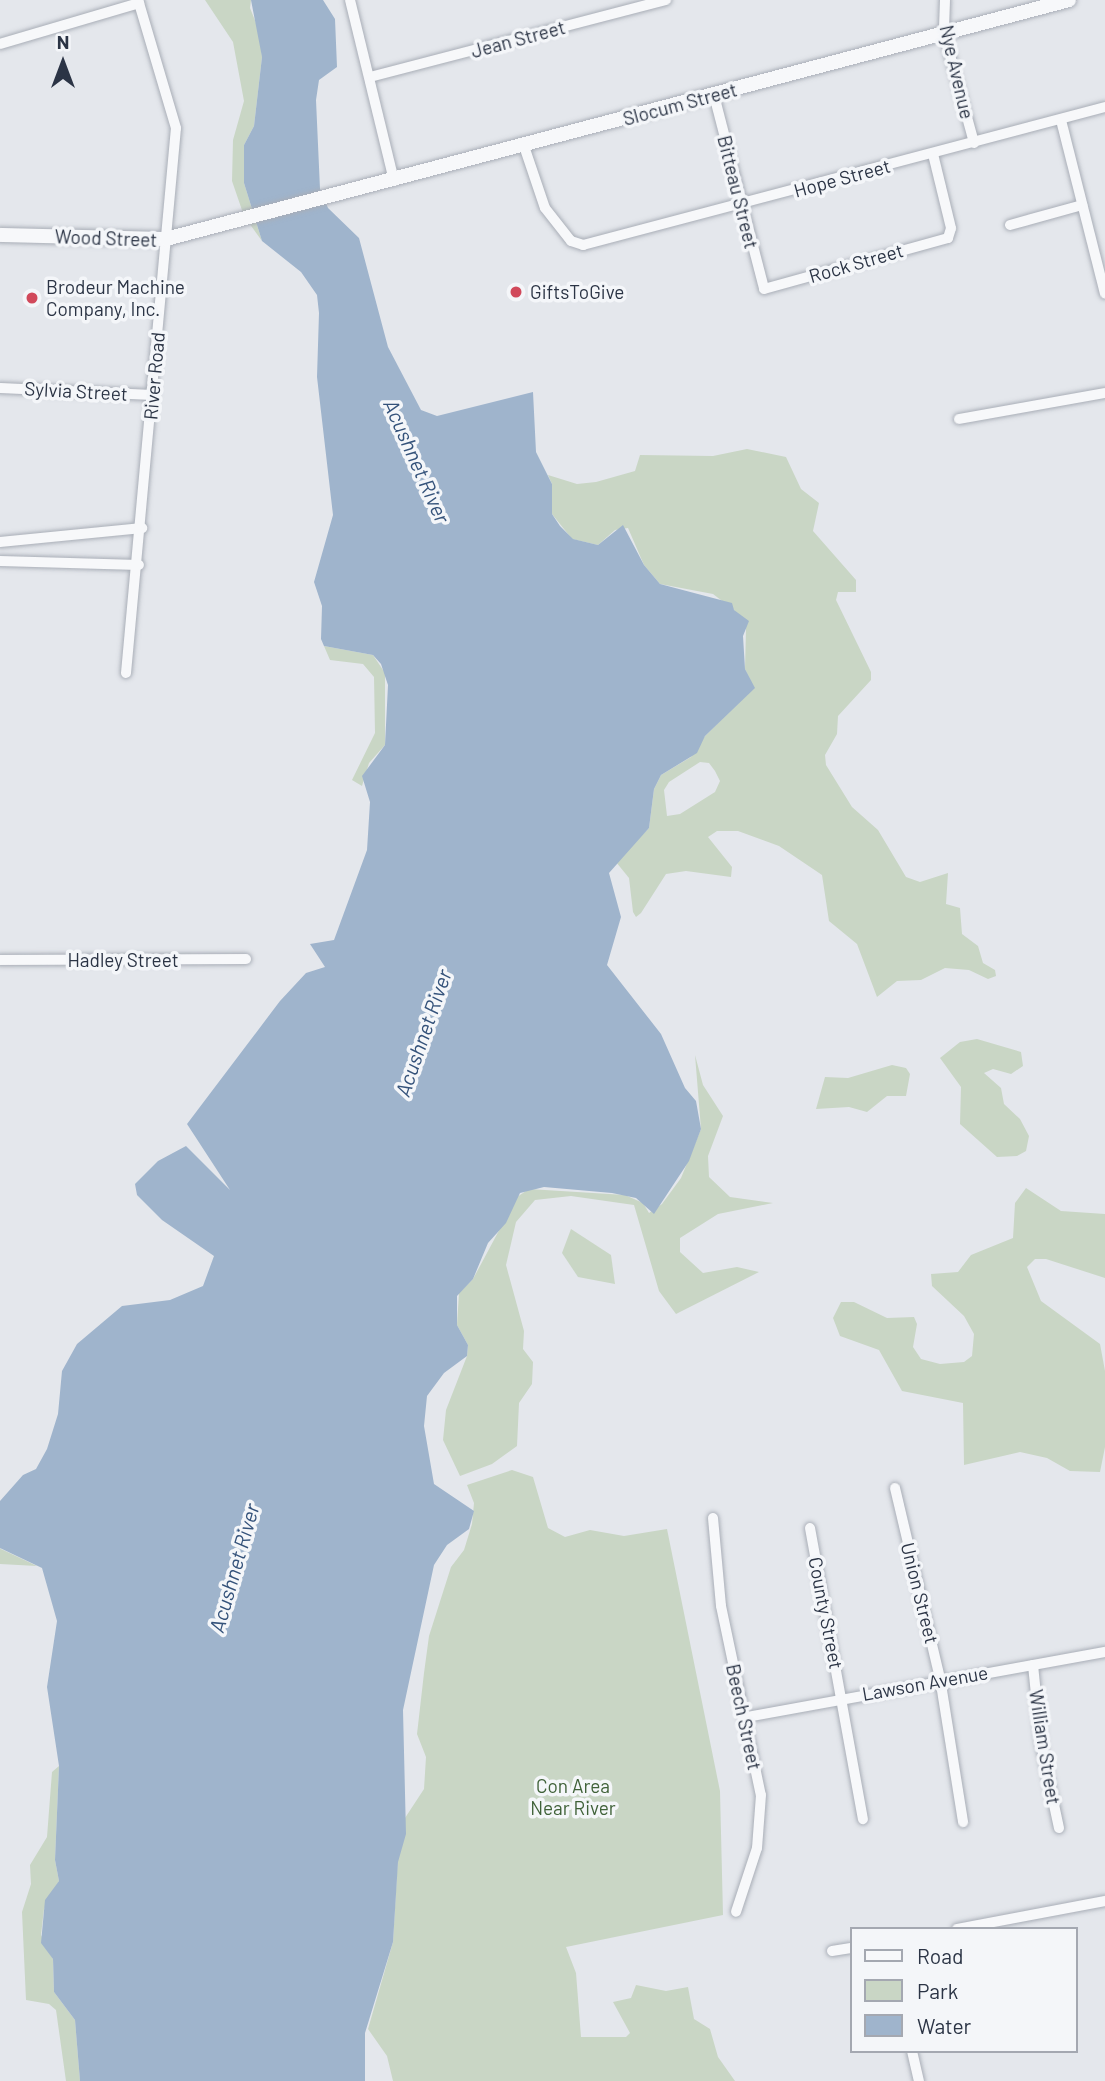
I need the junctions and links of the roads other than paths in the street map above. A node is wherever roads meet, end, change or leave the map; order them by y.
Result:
1 (350, 0) edge
2 (666, 0) edge
3 (945, 0) edge
4 (1069, 0) edge
5 (138, 2) edge
6 (944, 33) junction
7 (0, 44) edge
8 (370, 78) junction
9 (714, 95) junction
10 (1105, 107) edge
11 (1061, 120) junction
12 (974, 143) junction
13 (524, 146) junction
14 (933, 154) junction
15 (394, 181) junction
16 (741, 205) junction
17 (1082, 205) junction
18 (291, 208) joint
19 (1010, 225) dead end
20 (0, 235) edge
21 (166, 239) junction
22 (764, 289) joint
23 (1105, 294) edge
24 (0, 388) edge
25 (1105, 393) edge
26 (153, 394) junction
27 (959, 419) dead end
28 (142, 528) junction
29 (0, 542) edge
30 (0, 561) edge
31 (139, 565) junction
32 (126, 673) dead end
33 (246, 959) dead end
34 (0, 960) edge
35 (895, 1488) dead end
36 (713, 1518) dead end
37 (810, 1528) dead end
38 (1105, 1652) edge
39 (1033, 1665) junction
40 (940, 1678) junction
41 (844, 1697) junction
42 (747, 1717) junction
43 (863, 1819) dead end
44 (963, 1822) dead end
45 (1059, 1828) dead end
46 (1105, 1901) edge
47 (736, 1912) dead end
48 (968, 1927) edge
49 (850, 1948) edge
50 (832, 1951) dead end
51 (912, 2053) edge
52 (919, 2081) edge

1 - 8 street
2 - 8 street, Jean Street
3 - 6 street, Nye Avenue
4 - 6 street, Slocum Street
5 - 7 street
5 - 21 street, River Road
6 - 9 street, Slocum Street
6 - 12 street, Nye Avenue
8 - 15 street
9 - 13 street, Slocum Street
9 - 16 street, Bitteau Street
10 - 11 street, Hope Street
11 - 12 street, Hope Street
11 - 17 street
12 - 14 street, Hope Street
13 - 15 street, Slocum Street
13 - 16 street, Hope Street
14 - 16 street, Hope Street
14 - 22 street, Rock Street
15 - 18 street, Slocum Street
16 - 22 street, Bitteau Street
17 - 19 street
17 - 23 street
18 - 21 street, Wood Street
20 - 21 street, Wood Street
21 - 26 street, River Road
24 - 26 street, Sylvia Street
25 - 27 street
26 - 28 street, River Road
28 - 29 street
28 - 31 street, River Road
30 - 31 street
31 - 32 street, River Road
33 - 34 street, Hadley Street
35 - 40 street, Union Street
36 - 42 street, Beech Street
37 - 41 street, County Street
38 - 39 street, Lawson Avenue
39 - 40 street, Lawson Avenue
39 - 45 street, William Street
40 - 41 street, Lawson Avenue
40 - 44 street, Union Street
41 - 42 street, Lawson Avenue
41 - 43 street, County Street
42 - 47 street, Beech Street
46 - 48 street
49 - 50 street
51 - 52 street

